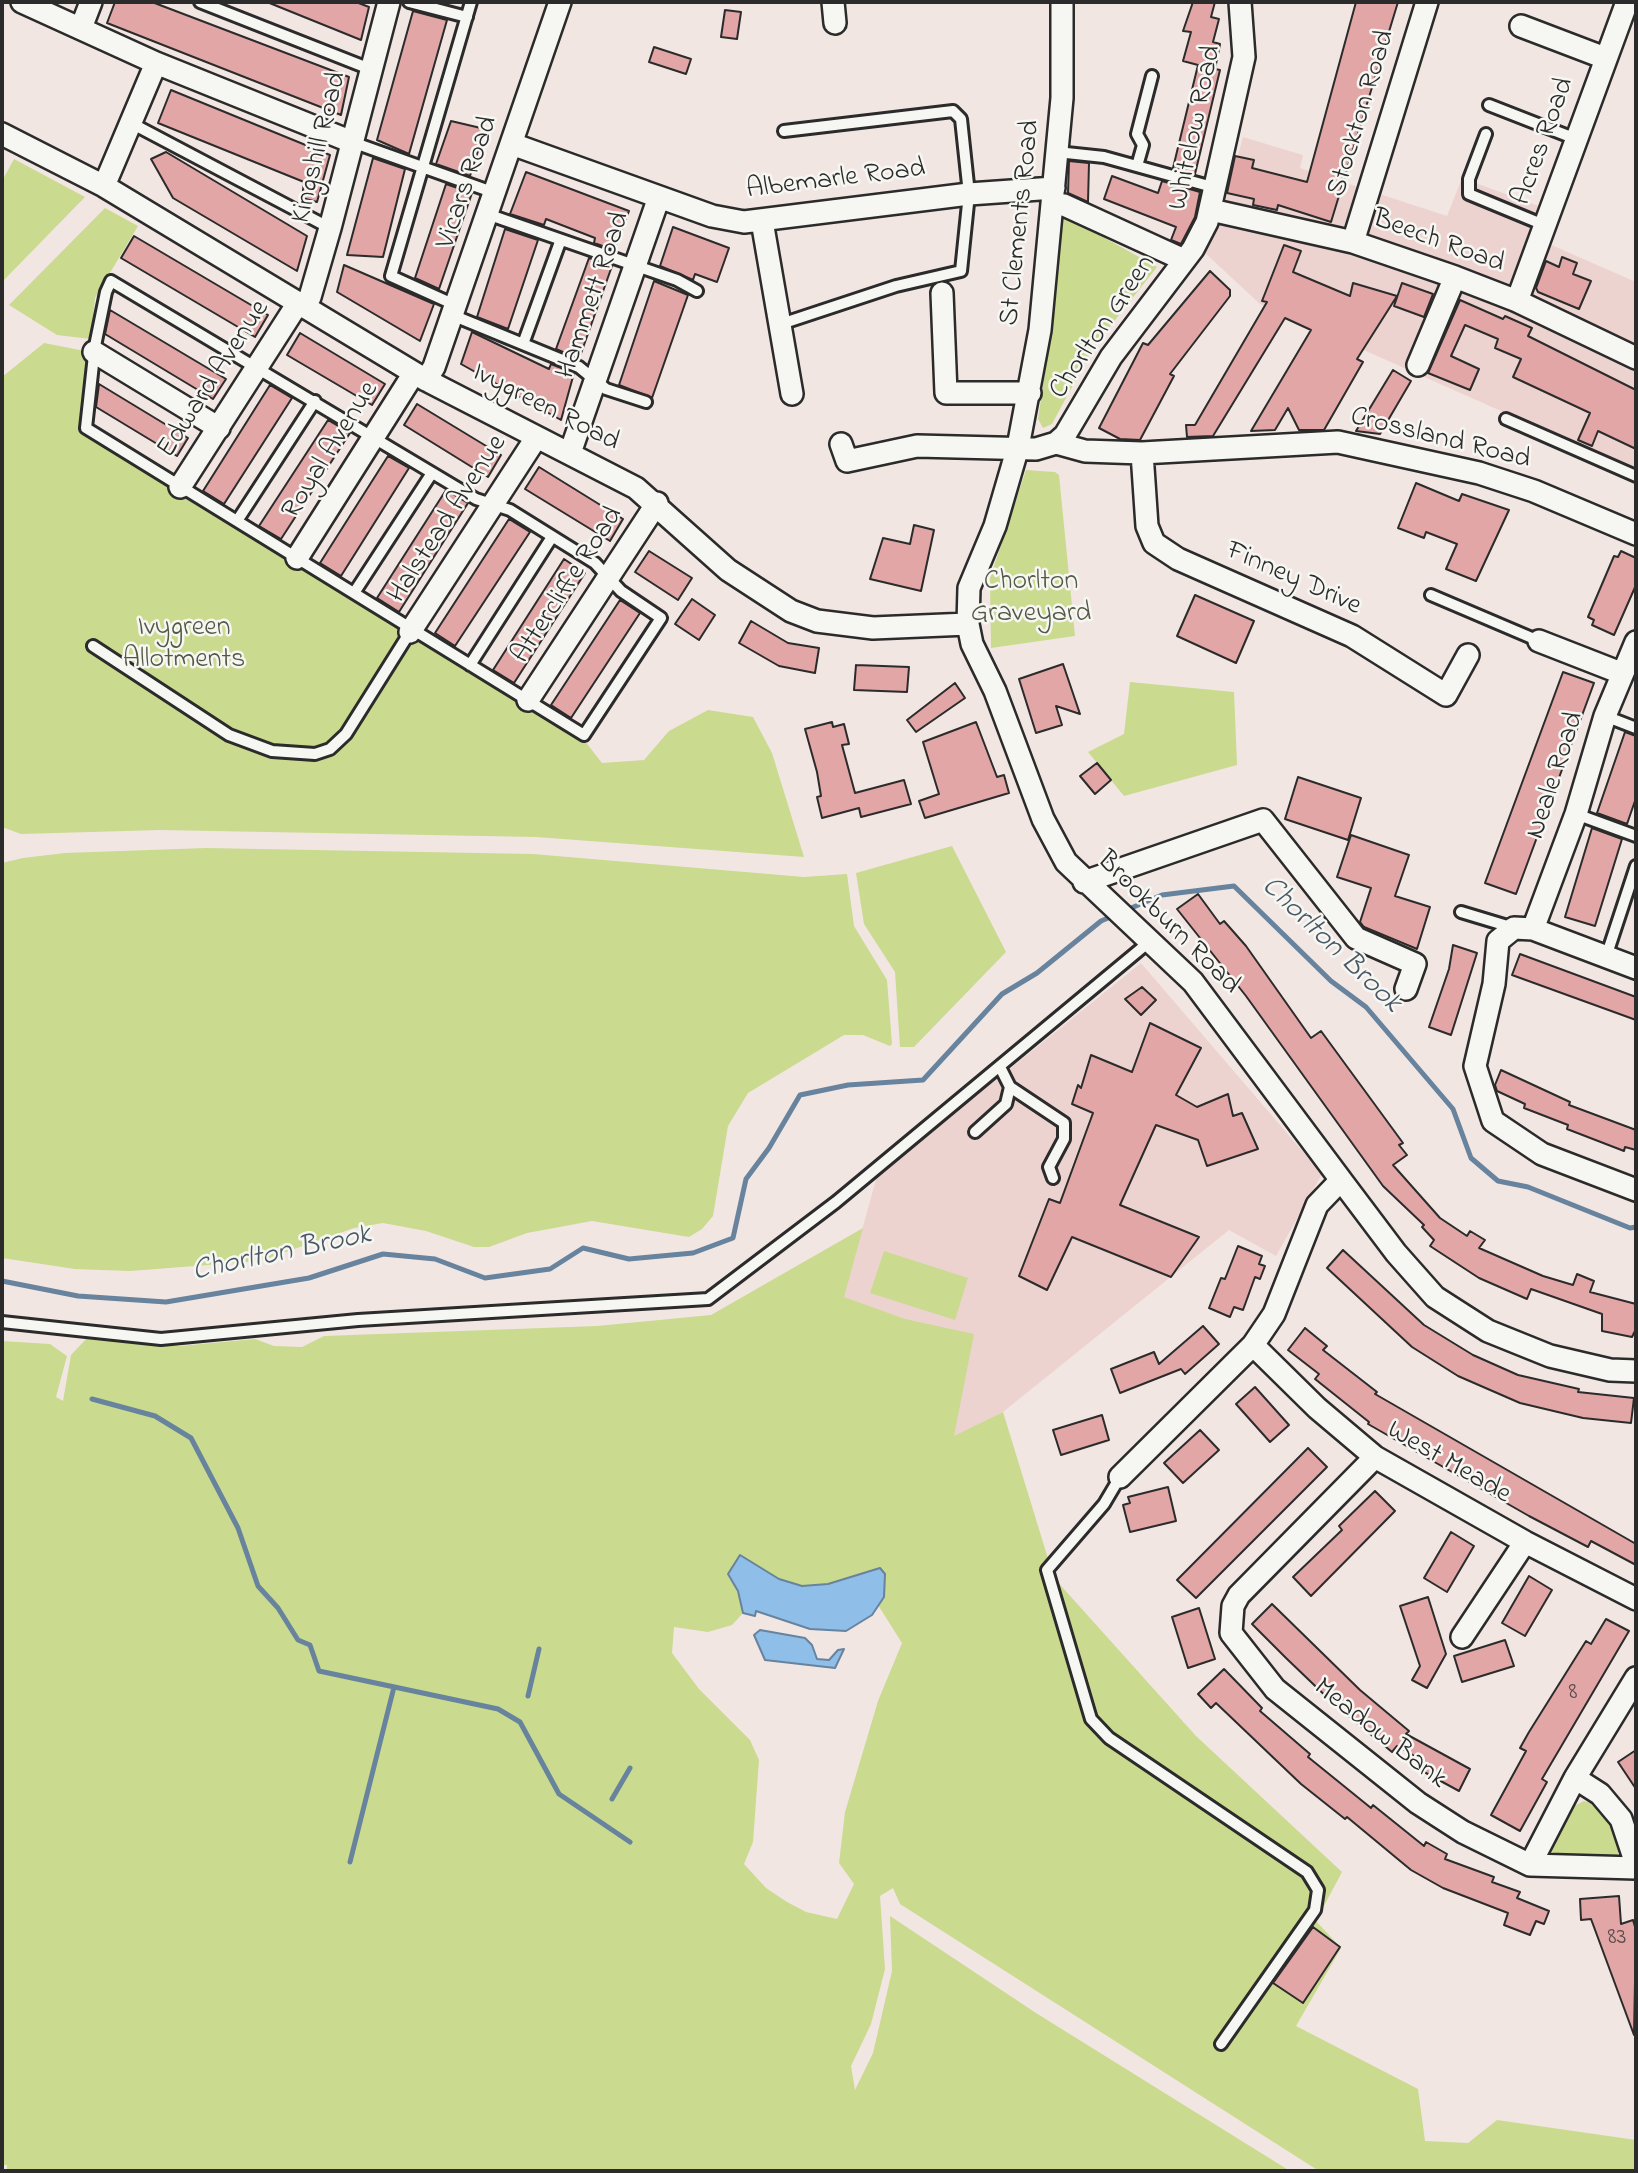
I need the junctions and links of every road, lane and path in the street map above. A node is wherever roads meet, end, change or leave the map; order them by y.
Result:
1 (22, 2) edge
2 (91, 2) edge
3 (200, 2) edge
4 (389, 2) edge
5 (409, 2) edge
6 (471, 2) edge
7 (561, 2) edge
8 (1062, 2) edge
9 (1240, 2) edge
10 (1427, 2) edge
11 (1627, 2) edge
12 (467, 17) junction
13 (1521, 26) dead end
14 (81, 28) junction
15 (1605, 58) junction
16 (156, 63) junction
17 (370, 69) junction
18 (1152, 76) dead end
19 (1489, 106) dead end
20 (131, 123) junction
21 (784, 131) dead end
22 (2, 134) edge
23 (1486, 134) dead end
24 (1576, 139) junction
25 (352, 142) junction
26 (512, 144) junction
27 (1057, 152) junction
28 (1137, 166) junction
29 (424, 169) junction
30 (104, 186) junction
31 (1216, 188) junction
32 (495, 193) junction
33 (969, 194) junction
34 (1053, 196) junction
35 (659, 197) junction
36 (1211, 210) junction
37 (488, 214) junction
38 (762, 221) junction
39 (1544, 225) junction
40 (330, 228) junction
41 (560, 242) junction
42 (1353, 242) junction
43 (1184, 260) junction
44 (635, 266) junction
45 (1455, 278) junction
46 (697, 291) dead end
47 (942, 293) dead end
48 (1517, 301) junction
49 (301, 305) junction
50 (454, 310) junction
51 (780, 324) junction
52 (523, 344) junction
53 (94, 352) junction
54 (1636, 358) edge
55 (1418, 365) dead end
56 (259, 366) junction
57 (420, 377) junction
58 (596, 380) junction
59 (1030, 393) junction
60 (792, 394) dead end
61 (315, 401) junction
62 (646, 402) dead end
63 (1506, 419) dead end
64 (219, 428) junction
65 (375, 437) junction
66 (536, 438) junction
67 (1056, 443) junction
68 (841, 444) dead end
69 (1018, 447) junction
70 (569, 453) junction
71 (1142, 453) junction
72 (432, 472) junction
73 (1636, 476) edge
74 (180, 487) junction
75 (657, 503) junction
76 (492, 505) junction
77 (237, 521) junction
78 (1636, 534) edge
79 (552, 537) junction
80 (297, 558) junction
81 (609, 578) junction
82 (354, 593) junction
83 (1431, 595) dead end
84 (968, 624) junction
85 (411, 631) junction
86 (1539, 641) joint
87 (1636, 642) edge
88 (93, 646) dead end
89 (1468, 655) dead end
90 (470, 665) junction
91 (1621, 673) junction
92 (528, 701) junction
93 (1605, 716) junction
94 (1636, 727) edge
95 (1576, 814) junction
96 (1636, 836) edge
97 (1636, 866) edge
98 (1084, 881) junction
99 (1461, 912) dead end
100 (1523, 928) junction
101 (1143, 937) junction
102 (1606, 957) junction
103 (1636, 968) edge
104 (1406, 989) dead end
105 (1000, 1067) junction
106 (1010, 1087) junction
107 (975, 1132) dead end
108 (1053, 1178) dead end
109 (1341, 1180) junction
110 (1636, 1190) edge
111 (2, 1322) edge
112 (1253, 1345) junction
113 (1636, 1371) edge
114 (1375, 1457) junction
115 (1120, 1477) joint
116 (1525, 1542) junction
117 (1636, 1599) edge
118 (1462, 1637) dead end
119 (1636, 1678) edge
120 (1576, 1779) junction
121 (1530, 1865) junction
122 (1636, 1866) edge
123 (1221, 2044) dead end

1 - 14 street
2 - 14 street
3 - 17 lane
4 - 17 street, Kingshill Road
5 - 12 lane
6 - 12 lane
7 - 26 street, Vicars Road
8 - 27 street, St Clements Road
9 - 31 street, Whitelow Road
10 - 42 street, Stockton Road
11 - 15 street, Acres Road
12 - 29 lane
13 - 15 street
14 - 16 street
15 - 24 street, Acres Road
16 - 20 street
16 - 25 street
17 - 25 street, Kingshill Road
18 - 28 lane
19 - 24 lane
20 - 30 street
20 - 40 lane
21 - 33 lane
22 - 30 street, Ivygreen Road
23 - 39 lane
24 - 39 street, Acres Road
25 - 29 lane
25 - 40 street, Kingshill Road
26 - 32 street, Vicars Road
26 - 35 street, Albemarle Road
27 - 28 lane
27 - 34 street, St Clements Road
28 - 31 lane
29 - 32 lane
29 - 50 lane
30 - 49 street, Ivygreen Road
31 - 36 street, Whitelow Road
32 - 37 street, Vicars Road
33 - 34 street, Albemarle Road
33 - 38 street, Albemarle Road
33 - 51 lane
34 - 43 street, Chorlton Green
34 - 59 street, St Clements Road
35 - 38 street, Albemarle Road
35 - 44 street, Hammett Road
36 - 42 street, Beech Road
36 - 43 street, Whitelow Road
37 - 41 lane
37 - 50 street, Vicars Road
38 - 51 street
39 - 48 street, Acres Road
40 - 49 street, Kingshill Road
41 - 44 lane
41 - 52 lane
42 - 45 street, Beech Road
43 - 67 street, Chorlton Green
44 - 46 lane
44 - 58 street, Hammett Road
45 - 48 street, Beech Road
45 - 55 street
47 - 59 street
48 - 54 street, Beech Road
49 - 56 street, Edward Avenue
49 - 57 street, Ivygreen Road
50 - 52 lane
50 - 57 street, Vicars Road
51 - 60 street
52 - 58 lane
53 - 56 lane
53 - 64 street
53 - 74 lane
56 - 61 lane
56 - 64 street, Edward Avenue
57 - 65 street, Royal Avenue
57 - 66 street, Ivygreen Road
58 - 62 lane
58 - 70 street, Hammett Road
59 - 69 street, St Clements Road
61 - 65 lane
61 - 77 lane
63 - 73 lane
64 - 74 street, Edward Avenue
65 - 72 lane
65 - 80 street, Royal Avenue
66 - 70 street, Ivygreen Road
66 - 76 street, Halstead Avenue
67 - 69 street, Chorlton Green
67 - 71 street, Crossland Road
68 - 69 street, Chorlton Green
69 - 84 street, Brookburn Road
70 - 75 street, Ivygreen Road
71 - 78 street, Crossland Road
71 - 89 street, Finney Drive
72 - 76 lane
72 - 82 lane
74 - 77 lane
75 - 81 street, Attercliffe Road
75 - 84 street, Ivygreen Road
76 - 79 lane
76 - 85 street, Halstead Avenue
77 - 80 lane
79 - 81 lane
79 - 90 lane
80 - 82 lane
81 - 92 street, Attercliffe Road
81 - 92 lane
82 - 85 lane
83 - 86 lane
84 - 98 street, Brookburn Road
85 - 88 lane
85 - 90 lane
86 - 91 street
87 - 91 street, Neale Road
90 - 92 lane
91 - 93 street, Neale Road
93 - 94 lane
93 - 95 street, Neale Road
95 - 96 lane
95 - 100 street, Neale Road
97 - 102 lane
98 - 101 street, Brookburn Road
98 - 104 street
99 - 100 lane
100 - 102 street
100 - 110 street, Neale Road
101 - 105 lane
101 - 109 street, Brookburn Road
102 - 103 street
105 - 106 lane
105 - 111 lane
106 - 107 lane
106 - 108 lane
109 - 112 street
109 - 113 street, Brookburn Road
112 - 114 street, West Meade
112 - 115 street
114 - 116 street, West Meade
114 - 121 street, Meadow Bank
115 - 123 lane
116 - 117 street, West Meade
116 - 118 street
119 - 120 street
120 - 121 street
120 - 122 street
121 - 122 street

